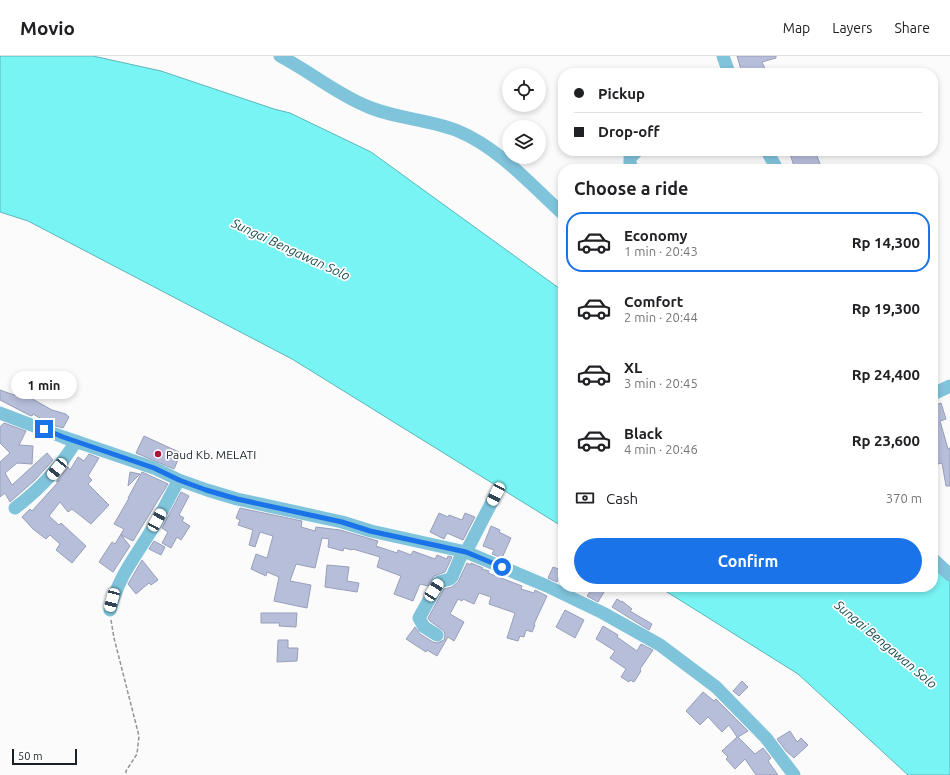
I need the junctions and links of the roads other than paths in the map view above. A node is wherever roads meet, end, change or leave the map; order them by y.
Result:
1 (280, 56) edge
2 (723, 56) edge
3 (727, 68) edge
4 (558, 209) edge
5 (950, 386) edge
6 (938, 392) edge
7 (0, 413) edge
8 (76, 441) junction
9 (179, 480) junction
10 (496, 494) dead end
11 (15, 508) dead end
12 (465, 552) junction
13 (938, 563) edge
14 (950, 575) edge
15 (558, 592) edge
16 (559, 592) edge
17 (110, 610) road end
18 (437, 635) dead end
19 (794, 775) edge

1 - 4 street
2 - 3 street
5 - 6 street
7 - 8 street
8 - 9 street
8 - 11 street
9 - 12 street
9 - 17 street
10 - 12 street
12 - 15 street
12 - 18 street
13 - 14 street
16 - 19 street

